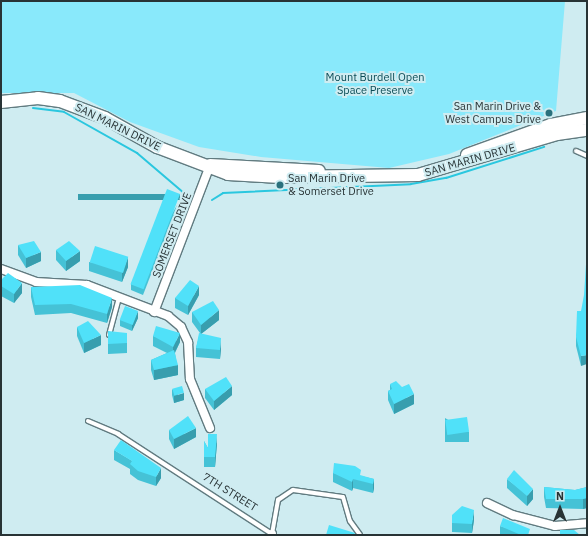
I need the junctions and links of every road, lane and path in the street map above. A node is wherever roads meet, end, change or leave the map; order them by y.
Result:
1 (1, 102) edge
2 (587, 118) edge
3 (587, 130) edge
4 (576, 151) dead end
5 (587, 156) edge
6 (210, 165) junction
7 (1, 269) edge
8 (119, 297) junction
9 (154, 312) junction
10 (109, 335) edge
11 (88, 421) dead end
12 (210, 428) dead end
13 (487, 503) dead end
14 (587, 523) edge
15 (272, 535) edge
16 (360, 535) edge

1 - 6 main road, SAN MARIN DRIVE
2 - 6 main road, SAN MARIN DRIVE
3 - 6 main road, SAN MARIN DRIVE
4 - 5 lane
6 - 9 street, SOMERSET DRIVE
7 - 8 street
8 - 9 street
8 - 10 lane
9 - 12 street
11 - 15 lane, 7TH STREET
13 - 14 street
15 - 16 lane

